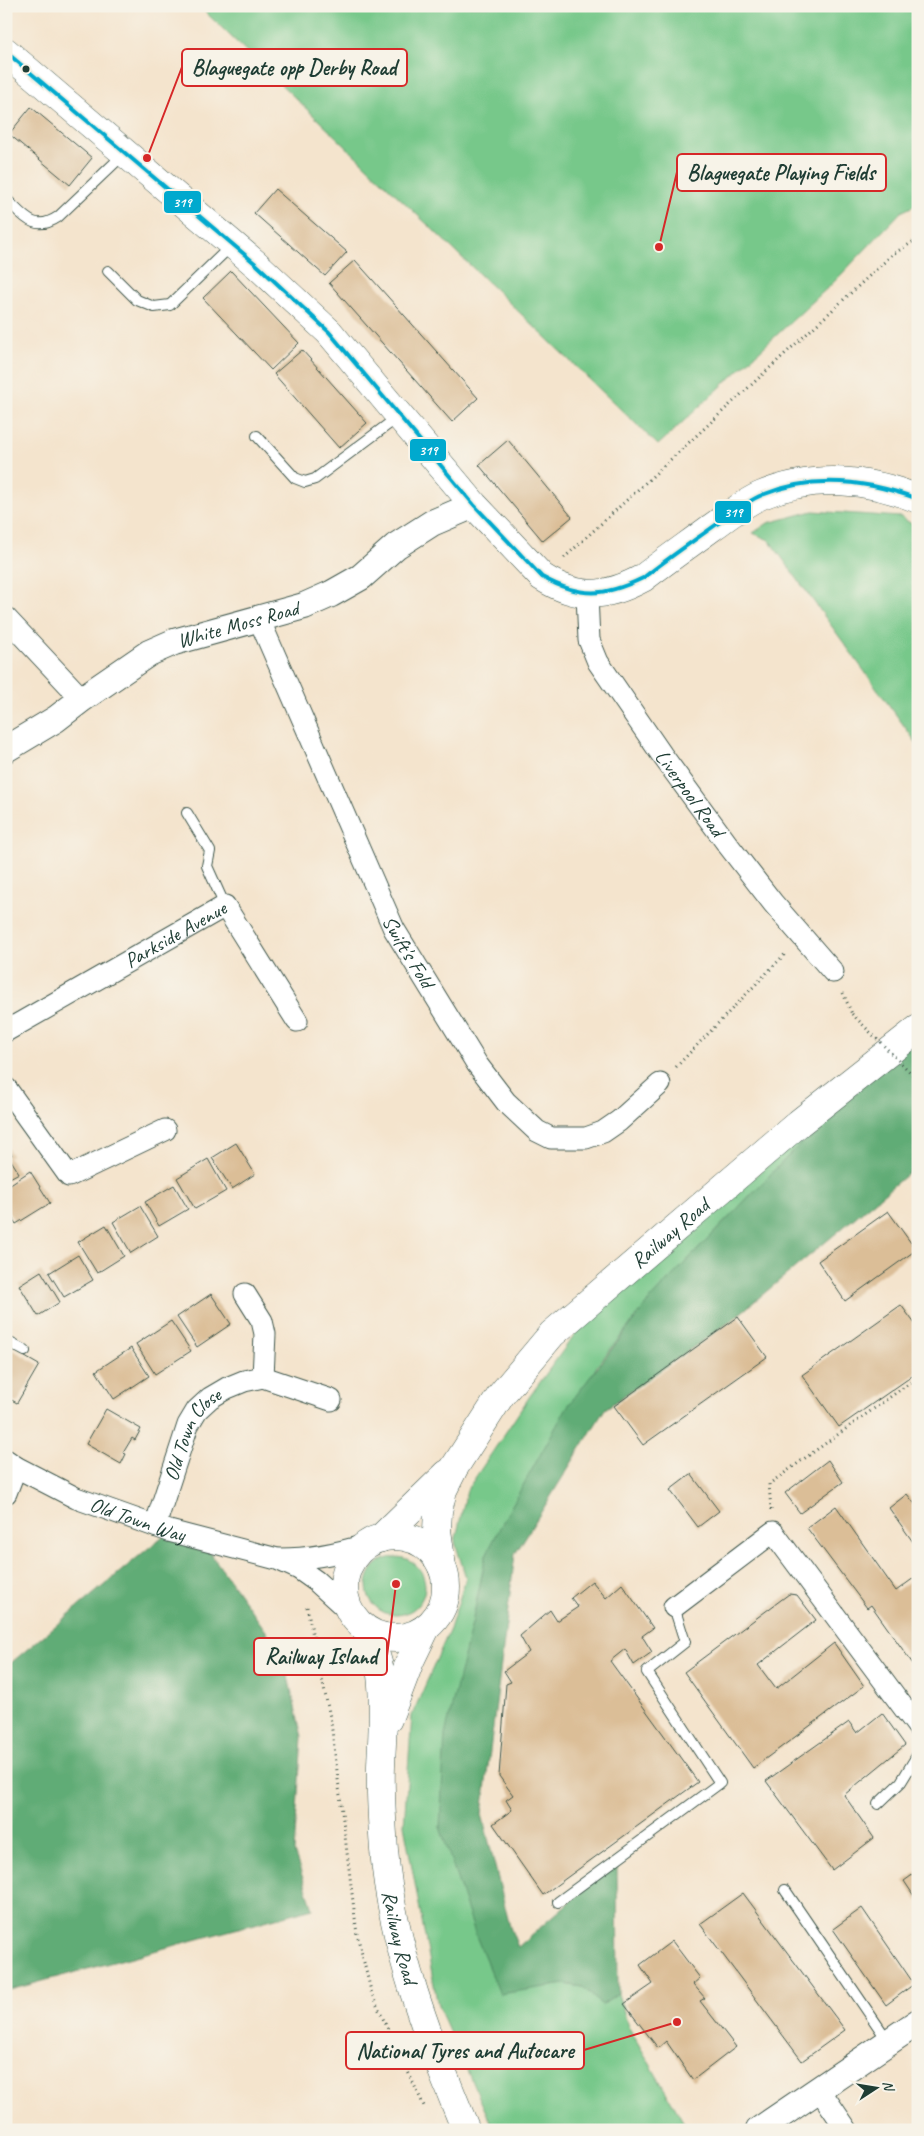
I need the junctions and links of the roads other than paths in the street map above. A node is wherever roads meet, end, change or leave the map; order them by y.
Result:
1 (6, 52) edge
2 (125, 154) junction
3 (6, 199) edge
4 (232, 245) junction
5 (108, 271) dead end
6 (399, 416) junction
7 (257, 436) dead end
8 (918, 499) edge
9 (474, 505) junction
10 (587, 595) junction
11 (6, 618) edge
12 (259, 619) junction
13 (82, 699) junction
14 (6, 749) edge
15 (187, 813) dead end
16 (225, 906) junction
17 (833, 972) dead end
18 (297, 1021) dead end
19 (918, 1029) edge
20 (6, 1031) edge
21 (660, 1084) road end
22 (6, 1088) edge
23 (165, 1130) dead end
24 (245, 1294) dead end
25 (6, 1341) edge
26 (25, 1351) dead end
27 (263, 1377) junction
28 (331, 1400) dead end
29 (11, 1464) edge
30 (454, 1468) junction
31 (6, 1493) edge
32 (155, 1526) junction
33 (373, 1541) junction
34 (277, 1559) junction
35 (442, 1567) junction
36 (674, 1607) joint
37 (349, 1611) junction
38 (426, 1628) junction
39 (368, 1632) junction
40 (918, 1726) edge
41 (383, 1735) junction
42 (918, 1754) edge
43 (878, 1804) dead end
44 (785, 1890) dead end
45 (558, 1902) dead end
46 (918, 2022) edge
47 (888, 2041) junction
48 (819, 2089) junction
49 (466, 2130) edge
50 (759, 2130) edge
51 (847, 2130) edge

1 - 2 main road
2 - 3 lane
2 - 4 main road
4 - 5 lane
4 - 6 main road
6 - 7 lane
6 - 9 main road
8 - 10 main road
9 - 10 main road
9 - 12 street, White Moss Road
10 - 17 street, Liverpool Road
11 - 13 street
12 - 13 street, White Moss Road
12 - 21 street, Swift's Fold
13 - 14 street, White Moss Road
15 - 16 lane
16 - 18 street, Parkside Avenue
16 - 20 street, Parkside Avenue
19 - 30 main road, Railway Road
22 - 23 street
24 - 27 street
25 - 26 lane
27 - 28 street
27 - 32 street, Old Town Close
29 - 31 street
29 - 32 street, Old Town Way
30 - 33 main road, Railway Road
30 - 35 main road, Railway Road
32 - 34 street, Old Town Way
33 - 34 street, Old Town Way
33 - 35 main road
33 - 37 main road
34 - 37 street, Old Town Way
35 - 38 main road
36 - 40 street
36 - 45 lane
37 - 39 main road
38 - 39 main road
38 - 41 main road, Railway Road
39 - 41 main road, Railway Road
41 - 49 main road, Railway Road
42 - 43 lane
44 - 47 lane
46 - 47 street
47 - 48 street
48 - 50 street
48 - 51 street

